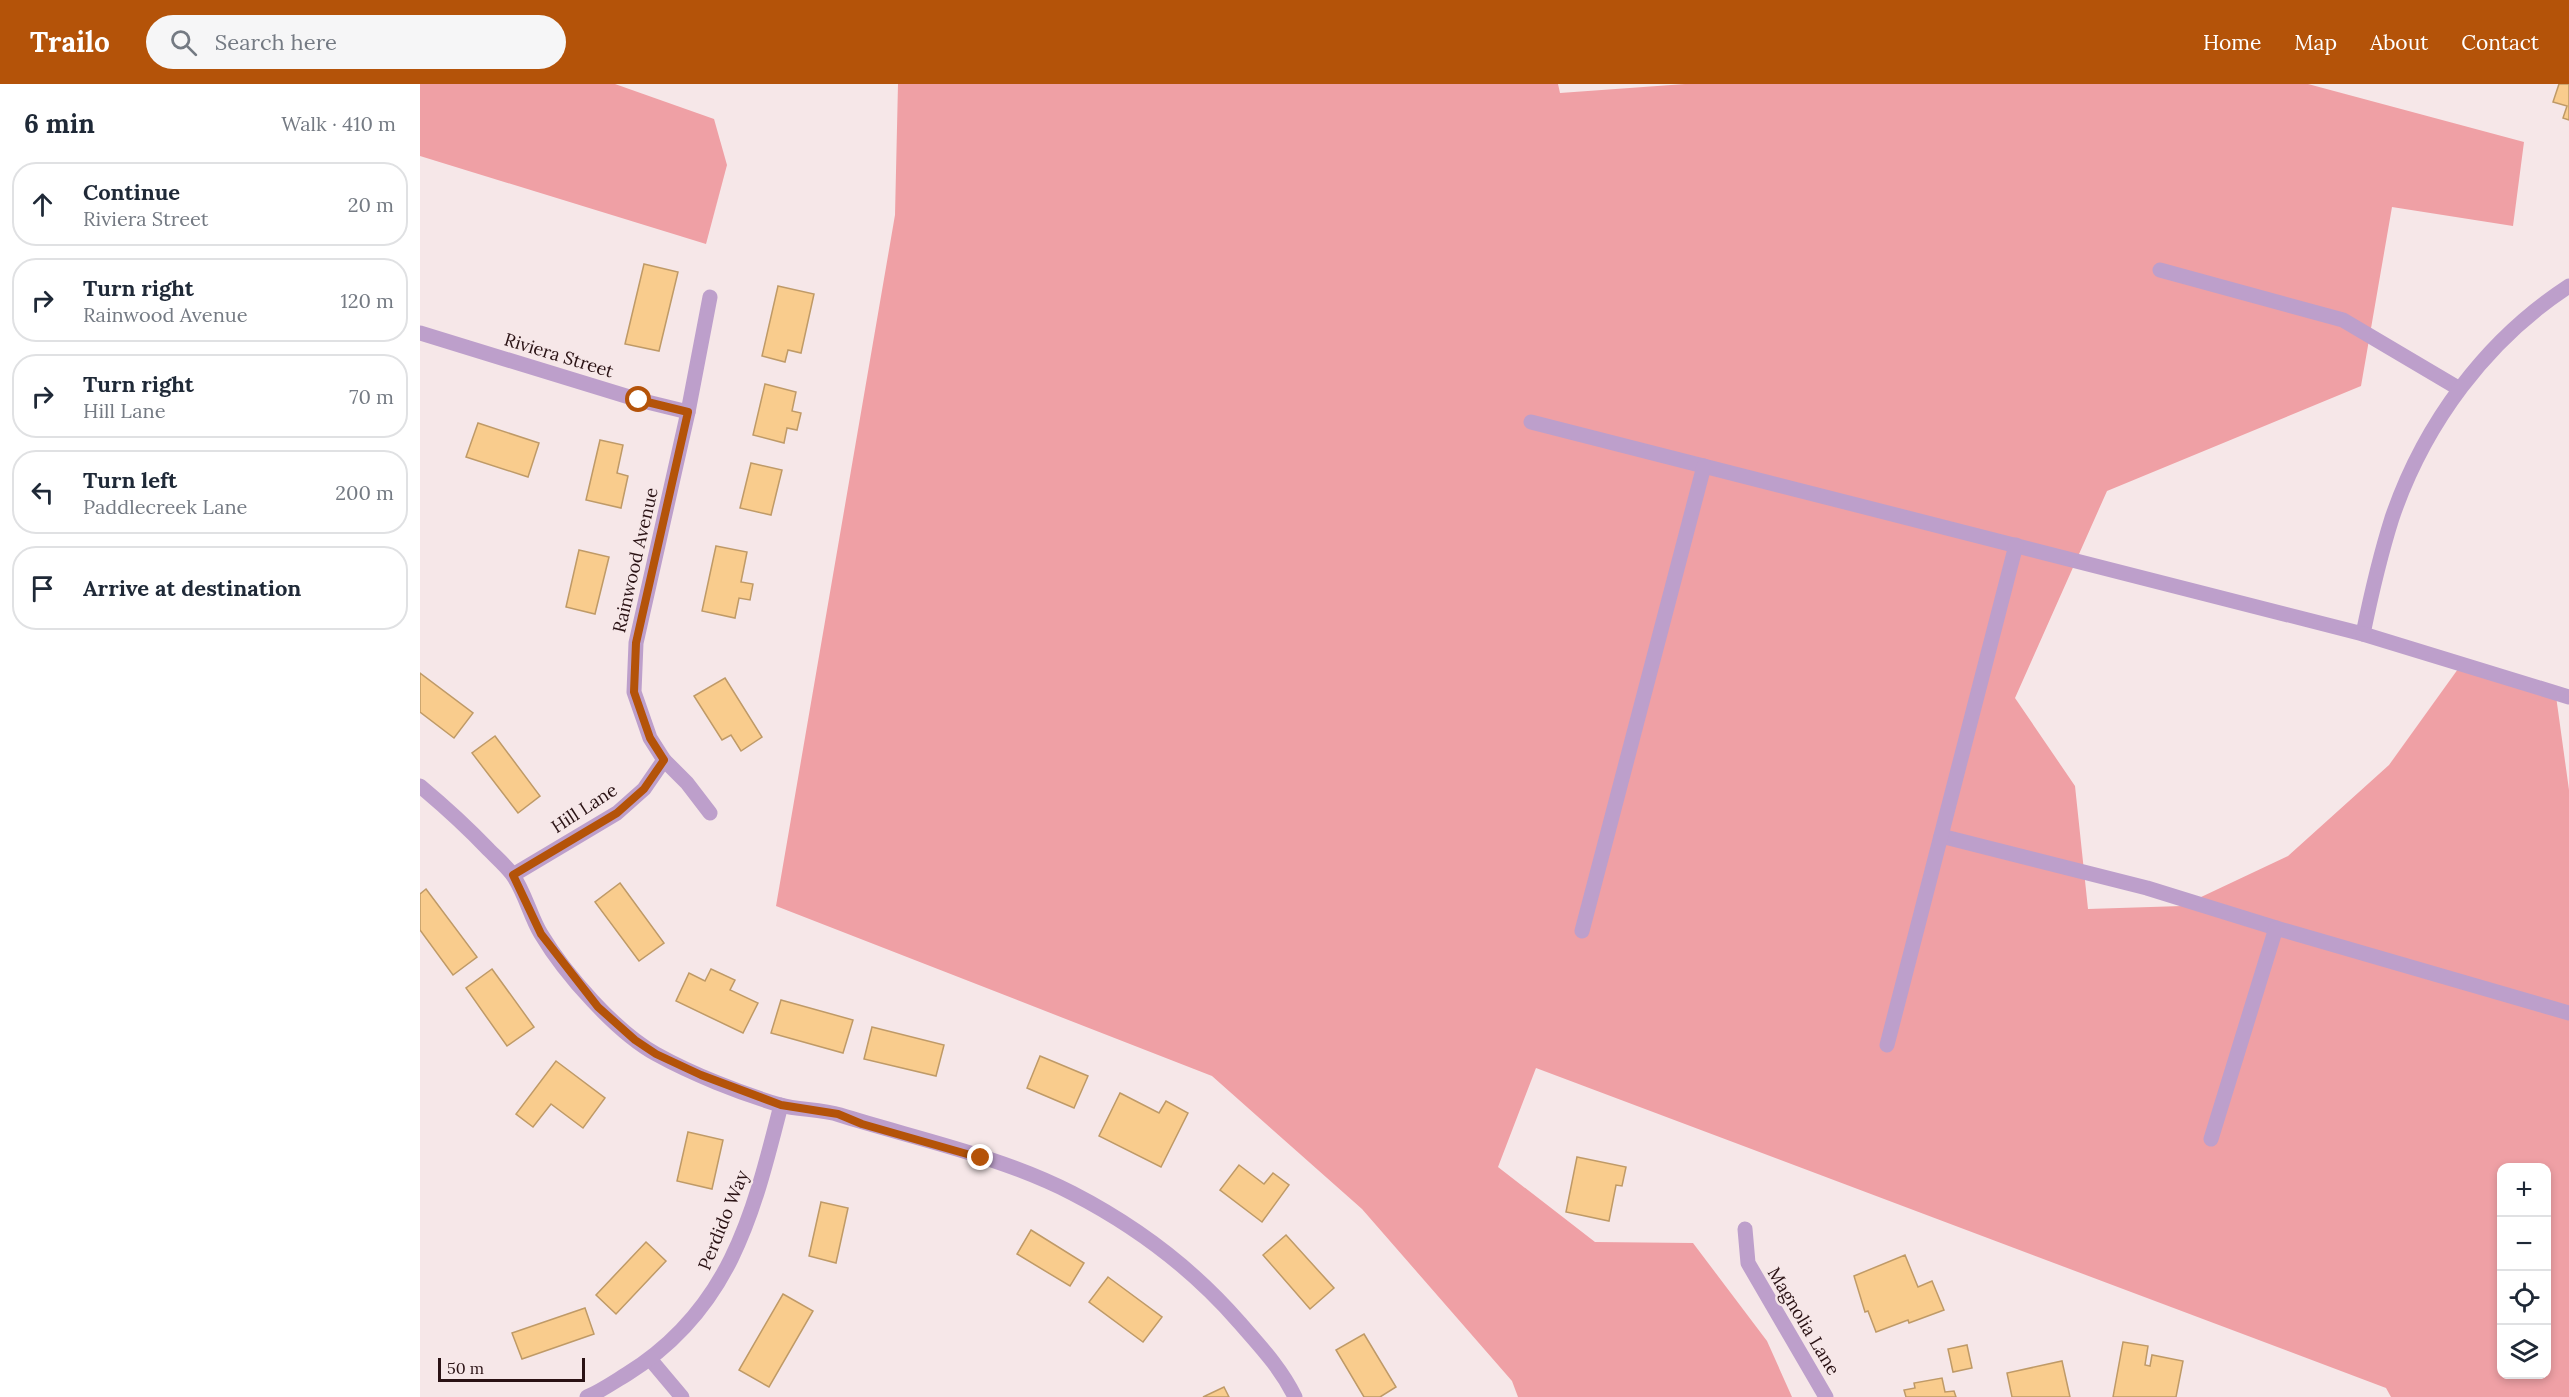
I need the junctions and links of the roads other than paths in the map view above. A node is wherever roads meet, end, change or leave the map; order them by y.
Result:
1 (2160, 270) dead end
2 (2569, 286) edge
3 (711, 297) dead end
4 (420, 333) edge
5 (2458, 388) junction
6 (688, 412) junction
7 (1531, 422) dead end
8 (1704, 466) junction
9 (2016, 545) junction
10 (2363, 634) junction
11 (2569, 697) edge
12 (664, 760) junction
13 (420, 786) edge
14 (710, 813) dead end
15 (1941, 836) junction
16 (513, 875) junction
17 (2276, 928) junction
18 (1582, 931) dead end
19 (2569, 1013) edge
20 (1887, 1045) dead end
21 (781, 1105) junction
22 (2211, 1139) dead end
23 (1744, 1229) dead end
24 (650, 1359) junction
25 (587, 1397) edge
26 (682, 1397) edge
27 (1295, 1397) edge
28 (1826, 1397) edge

1 - 5 street
2 - 5 street
3 - 6 street, Rainwood Avenue
4 - 6 street, Riviera Street
5 - 10 street
6 - 12 street, Rainwood Avenue
7 - 8 street
8 - 9 street
8 - 18 street
9 - 10 street
9 - 15 street
10 - 11 street
12 - 14 street, Rainwood Avenue
12 - 16 street, Hill Lane
13 - 16 street
15 - 17 street
15 - 20 street
16 - 21 street
17 - 19 street
17 - 22 street
21 - 24 street, Perdido Way
21 - 27 street
23 - 28 street, Magnolia Lane
24 - 25 street, Perdido Way
24 - 26 street

